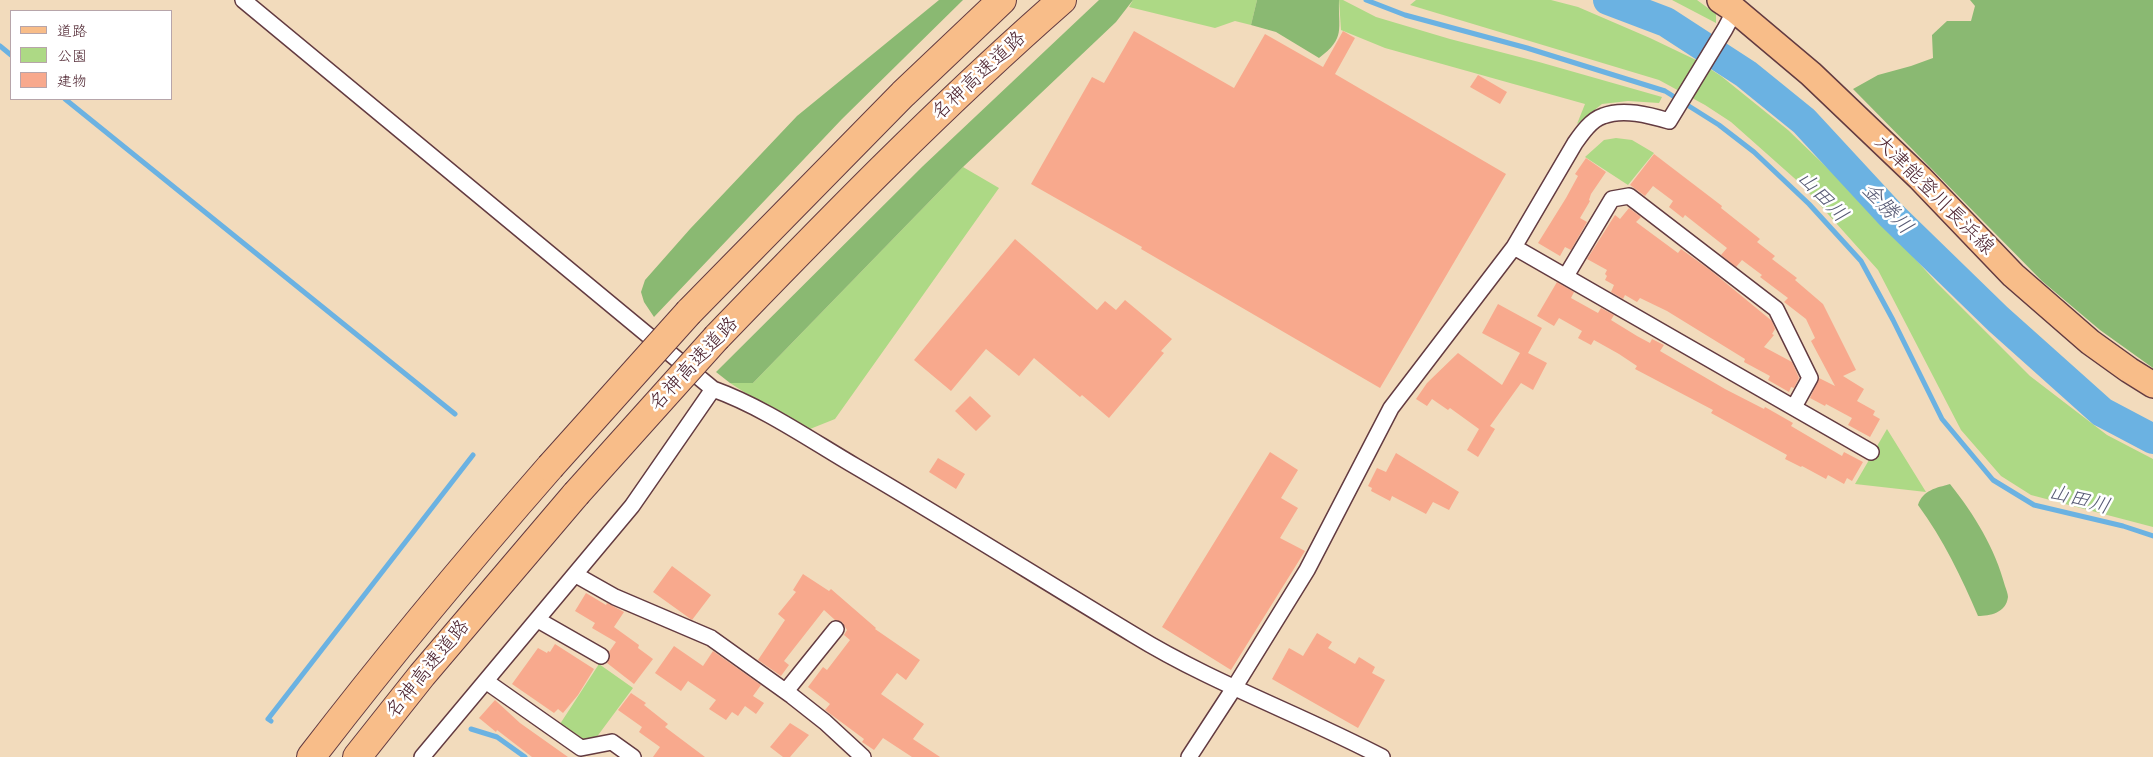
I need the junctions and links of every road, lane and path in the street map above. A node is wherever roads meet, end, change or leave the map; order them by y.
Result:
1 (243, 0) edge
2 (1002, 0) edge
3 (1062, 0) edge
4 (1727, 13) edge
5 (1514, 247) junction
6 (1566, 276) junction
7 (2153, 385) edge
8 (713, 389) junction
9 (1794, 407) junction
10 (1871, 452) dead end
11 (576, 574) junction
12 (538, 620) junction
13 (836, 629) dead end
14 (601, 656) dead end
15 (487, 682) junction
16 (1234, 688) junction
17 (786, 691) junction
18 (311, 757) edge
19 (357, 757) edge
20 (422, 757) edge
21 (633, 757) edge
22 (863, 757) edge
23 (1189, 757) edge
24 (1382, 757) edge

1 - 8 street
2 - 18 highway, 名神高速道路, bridge
3 - 19 highway, 名神高速道路, bridge
4 - 5 street
4 - 7 main road, 大津能登川長浜線
5 - 6 street
5 - 16 street
6 - 9 street
6 - 9 street
8 - 11 street
8 - 16 street
9 - 10 street
11 - 12 street
11 - 17 street
12 - 14 street
12 - 15 street
13 - 17 street
15 - 20 street
15 - 21 street
16 - 23 street
16 - 24 street
17 - 22 street

